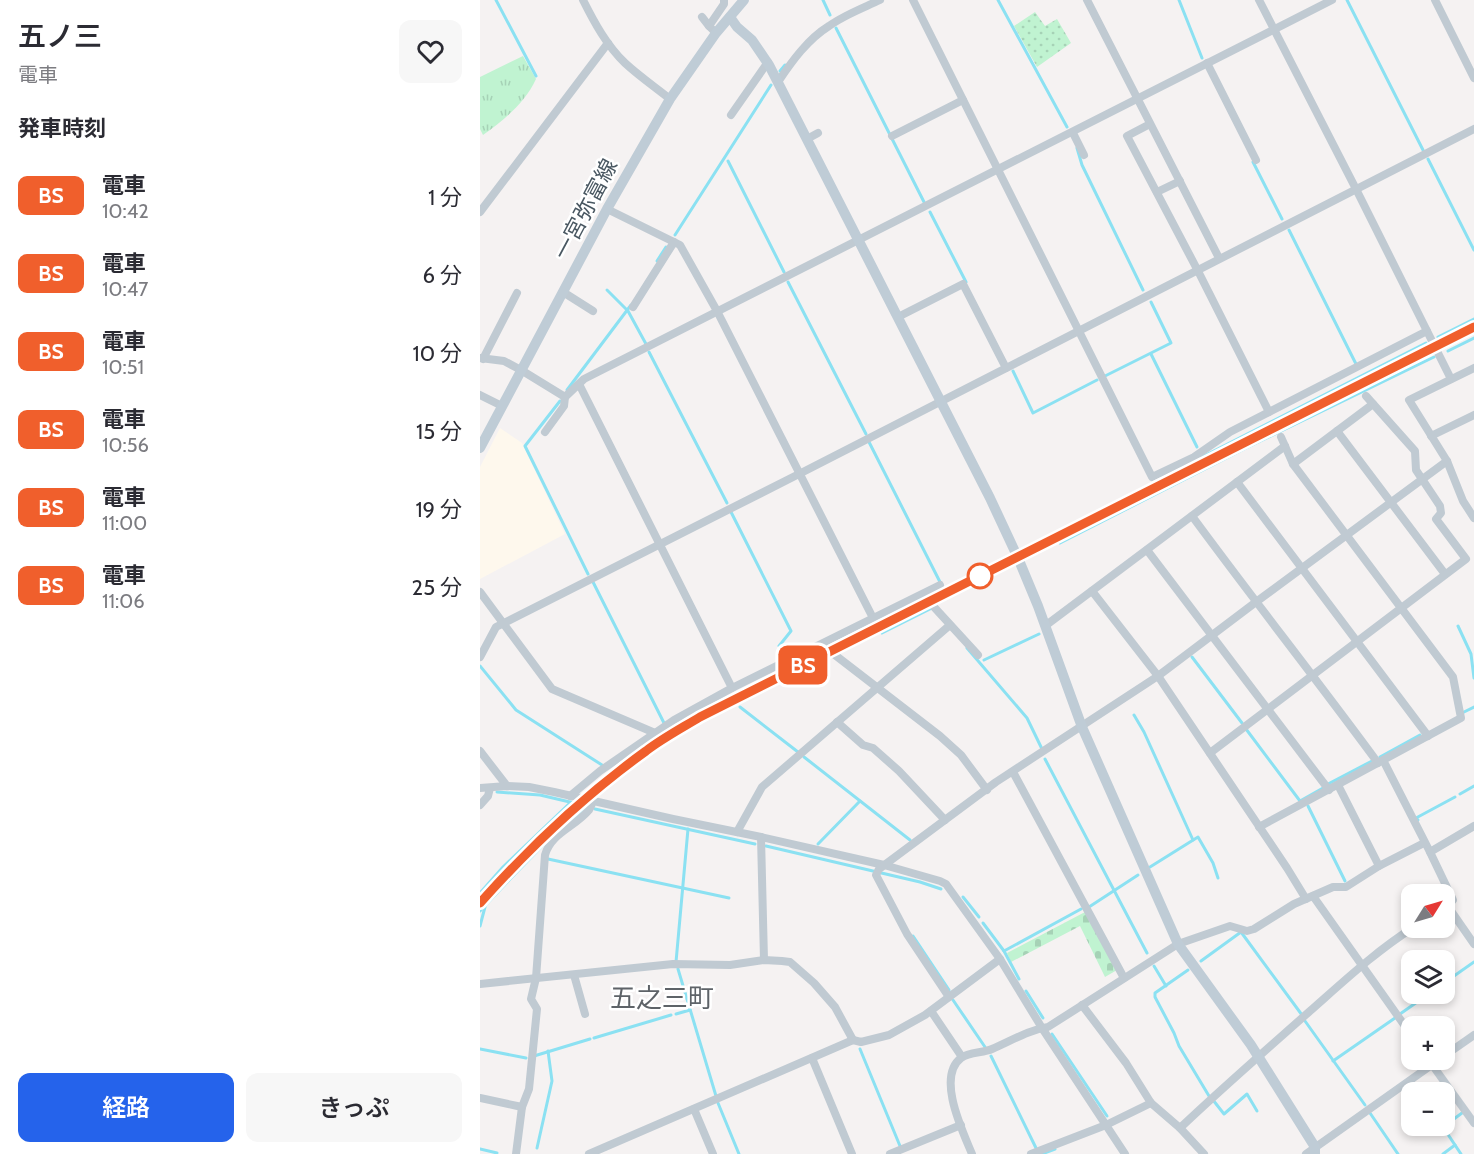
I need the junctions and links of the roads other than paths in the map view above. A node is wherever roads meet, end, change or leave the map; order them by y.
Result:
1 (583, 0) edge
2 (724, 0) edge
3 (744, 0) edge
4 (880, 0) edge
5 (913, 0) edge
6 (1087, 0) edge
7 (1258, 0) edge
8 (1332, 0) edge
9 (1435, 0) edge
10 (702, 17) dead end
11 (730, 17) junction
12 (713, 30) junction
13 (1274, 30) junction
14 (608, 43) junction
15 (768, 62) junction
16 (1207, 63) junction
17 (1474, 78) edge
18 (778, 82) junction
19 (670, 99) junction
20 (1138, 99) junction
21 (963, 100) junction
22 (731, 115) dead end
23 (1150, 124) junction
24 (1474, 129) edge
25 (818, 133) dead end
26 (1073, 133) junction
27 (892, 136) dead end
28 (807, 139) junction
29 (1084, 155) dead end
30 (1256, 160) dead end
31 (998, 170) junction
32 (1180, 182) junction
33 (1356, 189) junction
34 (1157, 192) junction
35 (607, 209) junction
36 (480, 212) edge
37 (858, 241) junction
38 (674, 242) junction
39 (1219, 258) junction
40 (1198, 271) junction
41 (563, 291) junction
42 (517, 293) dead end
43 (633, 307) dead end
44 (593, 311) dead end
45 (717, 311) junction
46 (898, 317) junction
47 (1427, 331) junction
48 (1078, 332) junction
49 (482, 359) edge
50 (1006, 368) junction
51 (1474, 368) edge
52 (521, 370) junction
53 (1451, 379) junction
54 (579, 384) junction
55 (480, 395) edge
56 (1366, 396) dead end
57 (565, 397) junction
58 (940, 401) junction
59 (1373, 404) junction
60 (502, 406) junction
61 (1269, 412) junction
62 (1474, 415) edge
63 (1337, 431) junction
64 (544, 432) dead end
65 (1431, 436) junction
66 (1281, 437) dead end
67 (1285, 446) junction
68 (480, 447) edge
69 (1447, 461) junction
70 (1293, 464) junction
71 (799, 474) junction
72 (1422, 479) junction
73 (1237, 482) junction
74 (1391, 502) junction
75 (1473, 514) edge
76 (1192, 516) junction
77 (1347, 535) junction
78 (660, 543) junction
79 (1147, 550) junction
80 (1302, 568) junction
81 (1445, 574) junction
82 (940, 585) dead end
83 (1092, 591) junction
84 (480, 592) edge
85 (1256, 602) junction
86 (934, 607) dead end
87 (1401, 608) junction
88 (873, 618) junction
89 (503, 623) junction
90 (950, 625) junction
91 (1045, 626) junction
92 (1212, 636) junction
93 (1357, 642) junction
94 (822, 645) junction
95 (978, 655) dead end
96 (480, 657) edge
97 (1313, 675) junction
98 (1158, 676) junction
99 (878, 687) junction
100 (732, 688) junction
101 (1267, 709) junction
102 (837, 722) junction
103 (1082, 727) junction
104 (654, 733) junction
105 (1428, 736) junction
106 (480, 751) edge
107 (1210, 753) junction
108 (1380, 762) junction
109 (1013, 772) junction
110 (1338, 785) junction
111 (507, 786) junction
112 (480, 788) edge
113 (490, 788) junction
114 (987, 790) junction
115 (1329, 790) junction
116 (570, 796) junction
117 (593, 801) junction
118 (480, 806) edge
119 (945, 820) junction
120 (1474, 826) edge
121 (1259, 827) junction
122 (737, 832) junction
123 (761, 837) junction
124 (1424, 843) junction
125 (1430, 852) junction
126 (1379, 866) junction
127 (880, 870) junction
128 (1446, 884) edge
129 (1309, 898) junction
130 (1455, 918) edge
131 (1401, 936) edge
132 (1178, 944) junction
133 (1474, 944) edge
134 (1000, 959) junction
135 (764, 960) junction
136 (1362, 966) junction
137 (574, 975) junction
138 (536, 978) junction
139 (1124, 978) junction
140 (480, 984) edge
141 (949, 997) junction
142 (1082, 1005) junction
143 (931, 1011) junction
144 (585, 1014) dead end
145 (1401, 1021) edge
146 (1042, 1028) junction
147 (1474, 1035) edge
148 (853, 1040) junction
149 (1455, 1048) edge
150 (1258, 1056) junction
151 (962, 1057) junction
152 (812, 1058) junction
153 (1420, 1070) edge
154 (1436, 1070) edge
155 (480, 1098) edge
156 (1152, 1102) junction
157 (522, 1107) junction
158 (694, 1109) junction
159 (1474, 1123) edge
160 (961, 1125) junction
161 (1106, 1125) junction
162 (1180, 1128) junction
163 (1312, 1152) edge
164 (594, 1153) edge
165 (516, 1154) edge
166 (713, 1154) edge
167 (852, 1154) edge
168 (890, 1154) edge
169 (972, 1154) edge
170 (1031, 1154) edge
171 (1125, 1154) edge
172 (1204, 1154) edge

1 - 14 street
2 - 12 street
3 - 11 street, 一宮弥富線
4 - 18 street
5 - 21 street
6 - 20 street
7 - 13 street
8 - 13 street
9 - 17 street
10 - 12 street
11 - 12 street, 一宮弥富線
11 - 15 street
12 - 19 street, 一宮弥富線
13 - 16 street
13 - 33 street
14 - 19 street
14 - 36 street
15 - 18 street
15 - 22 street
16 - 20 street
16 - 30 street
18 - 28 street
19 - 35 street, 一宮弥富線
20 - 23 street
20 - 26 street
21 - 27 street
21 - 31 street
23 - 32 street
23 - 34 street
24 - 33 street
25 - 28 street
26 - 29 street
26 - 31 street
28 - 37 street
31 - 37 street
31 - 48 street
32 - 34 street
32 - 39 street
33 - 39 street
33 - 47 street
34 - 40 street
35 - 38 street
35 - 41 street, 一宮弥富線
37 - 45 street
37 - 46 street
38 - 43 street
38 - 45 street
39 - 40 street
40 - 48 street
40 - 61 street
41 - 44 street
41 - 52 street, 一宮弥富線
42 - 49 street
45 - 54 street
45 - 71 street
46 - 50 street
46 - 58 street
47 - 53 street
47 - 61 street
48 - 50 street
48 - 61 street
49 - 52 street
50 - 58 street
51 - 53 street
52 - 57 street
52 - 60 street, 一宮弥富線
53 - 65 street
54 - 57 street
54 - 78 street
55 - 60 street
56 - 59 street
57 - 64 street
58 - 71 street
58 - 91 street
59 - 63 street
59 - 72 street
60 - 68 street, 一宮弥富線
62 - 65 street
63 - 70 street
63 - 74 street
65 - 69 street
66 - 67 street
67 - 70 street
67 - 73 street
69 - 72 street
69 - 75 street
70 - 77 street
71 - 78 street
71 - 88 street
72 - 74 street
72 - 81 street
73 - 76 street
73 - 80 street
74 - 77 street
74 - 81 street
76 - 79 street
76 - 85 street
77 - 80 street
77 - 87 street
78 - 89 street
78 - 100 street
79 - 83 street
79 - 92 street
80 - 85 street
80 - 93 street
81 - 87 street
82 - 88 street
83 - 91 street
83 - 98 street
84 - 89 street
85 - 92 street
85 - 97 street
86 - 90 street
87 - 93 street
87 - 105 street
88 - 94 street
89 - 96 street
89 - 104 street
90 - 95 street
90 - 99 street
91 - 103 street
92 - 98 street
92 - 101 street
93 - 97 street
93 - 105 street
94 - 99 street
94 - 100 street
97 - 101 street
97 - 108 street
98 - 103 street
98 - 107 street
99 - 102 street
99 - 114 street
100 - 104 street
101 - 107 street
101 - 115 street
102 - 119 street
102 - 122 street
103 - 109 street
103 - 132 street
104 - 116 street
105 - 108 street
106 - 111 street
107 - 121 street
108 - 110 street
108 - 124 street
109 - 114 street
109 - 139 street
110 - 115 street
110 - 126 street
111 - 113 street
111 - 116 street
112 - 113 street
113 - 118 street
114 - 119 street
115 - 121 street
116 - 117 street
117 - 122 street
117 - 138 street
119 - 127 street
120 - 125 street
121 - 129 street
122 - 123 street
123 - 127 street
123 - 135 street
124 - 125 street
124 - 126 street
125 - 128 street
126 - 129 street
127 - 134 street
127 - 141 street
129 - 132 street
129 - 136 street
130 - 133 street
131 - 136 street
132 - 139 street
132 - 150 street
134 - 141 street
134 - 146 street
135 - 137 street
135 - 148 street
136 - 145 street
136 - 150 street
137 - 138 street
137 - 144 street
138 - 140 street
138 - 157 street
139 - 142 street
141 - 143 street
142 - 146 street
142 - 156 street
143 - 148 street
143 - 151 street
146 - 151 street
146 - 161 street
147 - 149 street
148 - 152 street
150 - 162 street
150 - 163 street
151 - 160 street
152 - 158 street
152 - 167 street
153 - 163 street
154 - 159 street
155 - 157 street
156 - 161 street
156 - 162 street
157 - 165 street
158 - 164 street
158 - 166 street
160 - 168 street
160 - 169 street
161 - 170 street
161 - 171 street
162 - 172 street

